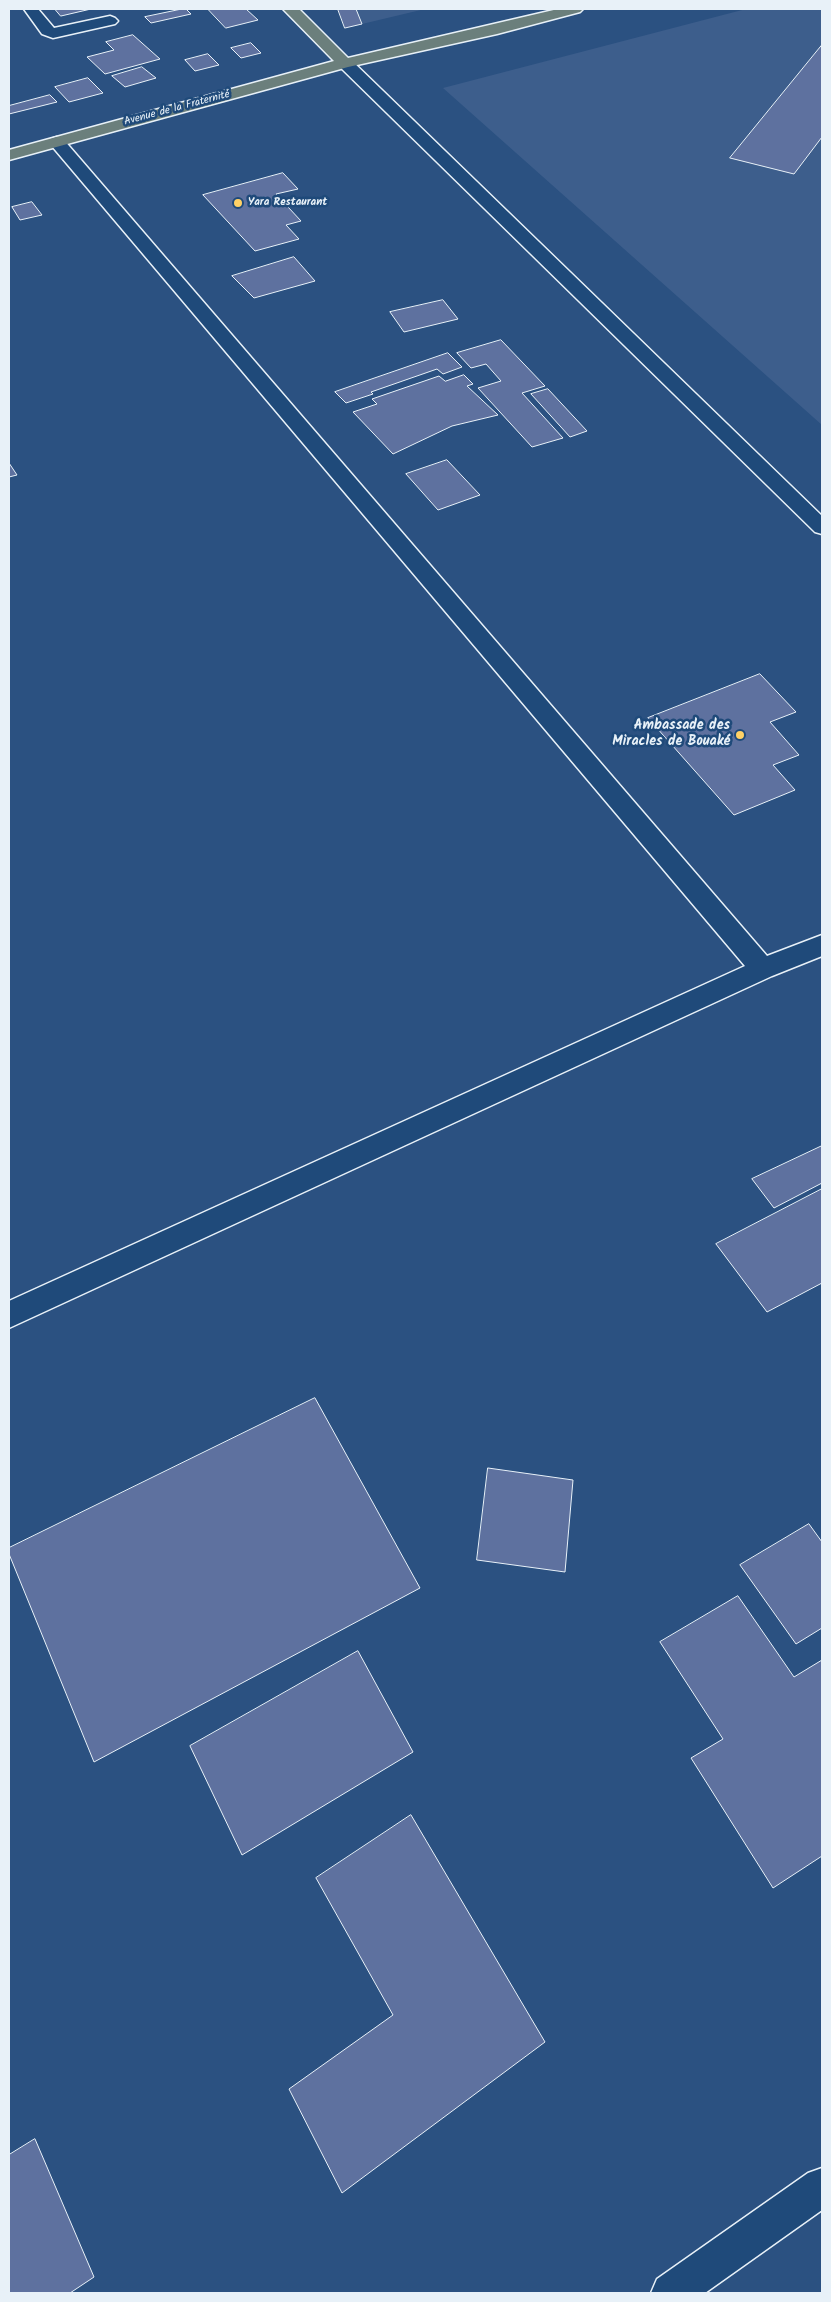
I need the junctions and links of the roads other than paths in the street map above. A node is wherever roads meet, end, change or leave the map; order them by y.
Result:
1 (23, 9) edge
2 (291, 9) edge
3 (575, 9) edge
4 (110, 21) dead end
5 (345, 63) junction
6 (57, 142) junction
7 (9, 155) edge
8 (822, 527) edge
9 (822, 945) edge
10 (763, 969) junction
11 (9, 1315) edge
12 (822, 2187) edge
13 (671, 2293) edge

1 - 4 street
2 - 5 main road
3 - 5 main road, Avenue de la Fraternité
5 - 6 main road, Avenue de la Fraternité
5 - 8 street
6 - 7 main road, Avenue de la Fraternité
6 - 10 street
9 - 10 street
10 - 11 street
12 - 13 street

